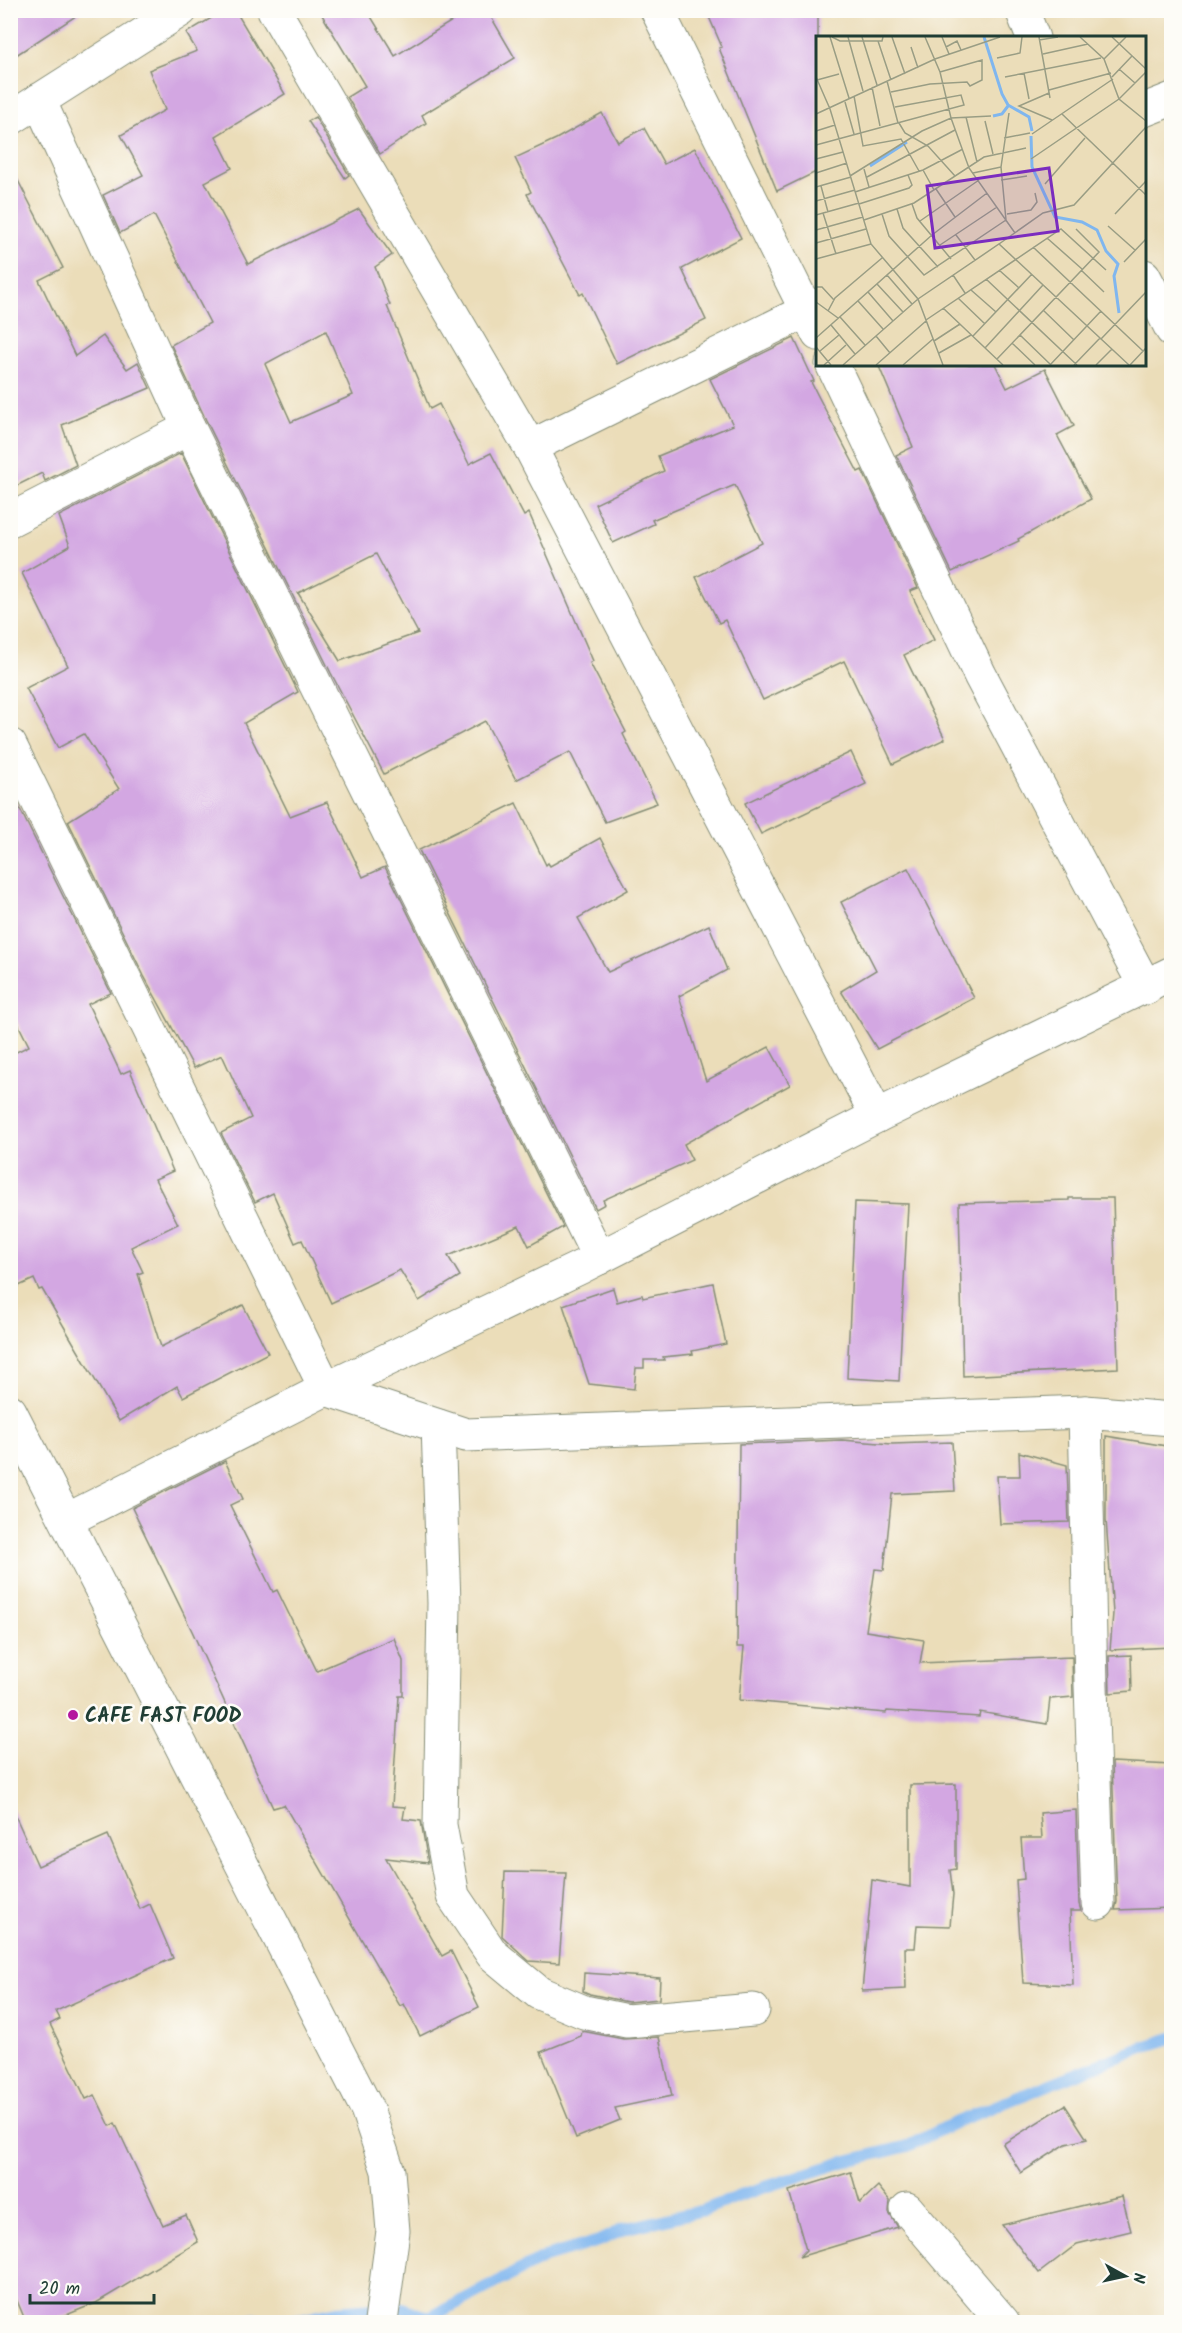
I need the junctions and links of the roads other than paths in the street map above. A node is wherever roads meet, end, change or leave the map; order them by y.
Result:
1 (181, 10) edge
2 (274, 10) edge
3 (657, 10) edge
4 (1022, 10) edge
5 (1033, 36) edge
6 (1172, 99) edge
7 (39, 100) junction
8 (1146, 109) edge
9 (10, 119) edge
10 (1146, 280) edge
11 (814, 316) edge
12 (1172, 330) edge
13 (833, 366) edge
14 (189, 428) junction
15 (530, 447) junction
16 (10, 520) edge
17 (10, 745) edge
18 (1159, 980) edge
19 (877, 1116) junction
20 (598, 1258) junction
21 (326, 1389) junction
22 (10, 1411) edge
23 (1085, 1412) junction
24 (1172, 1419) edge
25 (438, 1426) junction
26 (67, 1520) junction
27 (1098, 1903) dead end
28 (753, 2010) dead end
29 (907, 2210) dead end
30 (382, 2317) edge
31 (1003, 2322) edge

1 - 7 street
2 - 15 street
3 - 11 street
4 - 5 street
6 - 8 street
7 - 9 street
7 - 14 street
10 - 12 street
11 - 15 street
13 - 18 street
14 - 16 street
14 - 20 street
15 - 19 street
17 - 21 street
18 - 19 street
19 - 20 street
20 - 21 street
21 - 25 street
21 - 26 street
22 - 26 street
23 - 24 street
23 - 25 street
23 - 27 street
25 - 28 street
26 - 30 street
29 - 31 street

